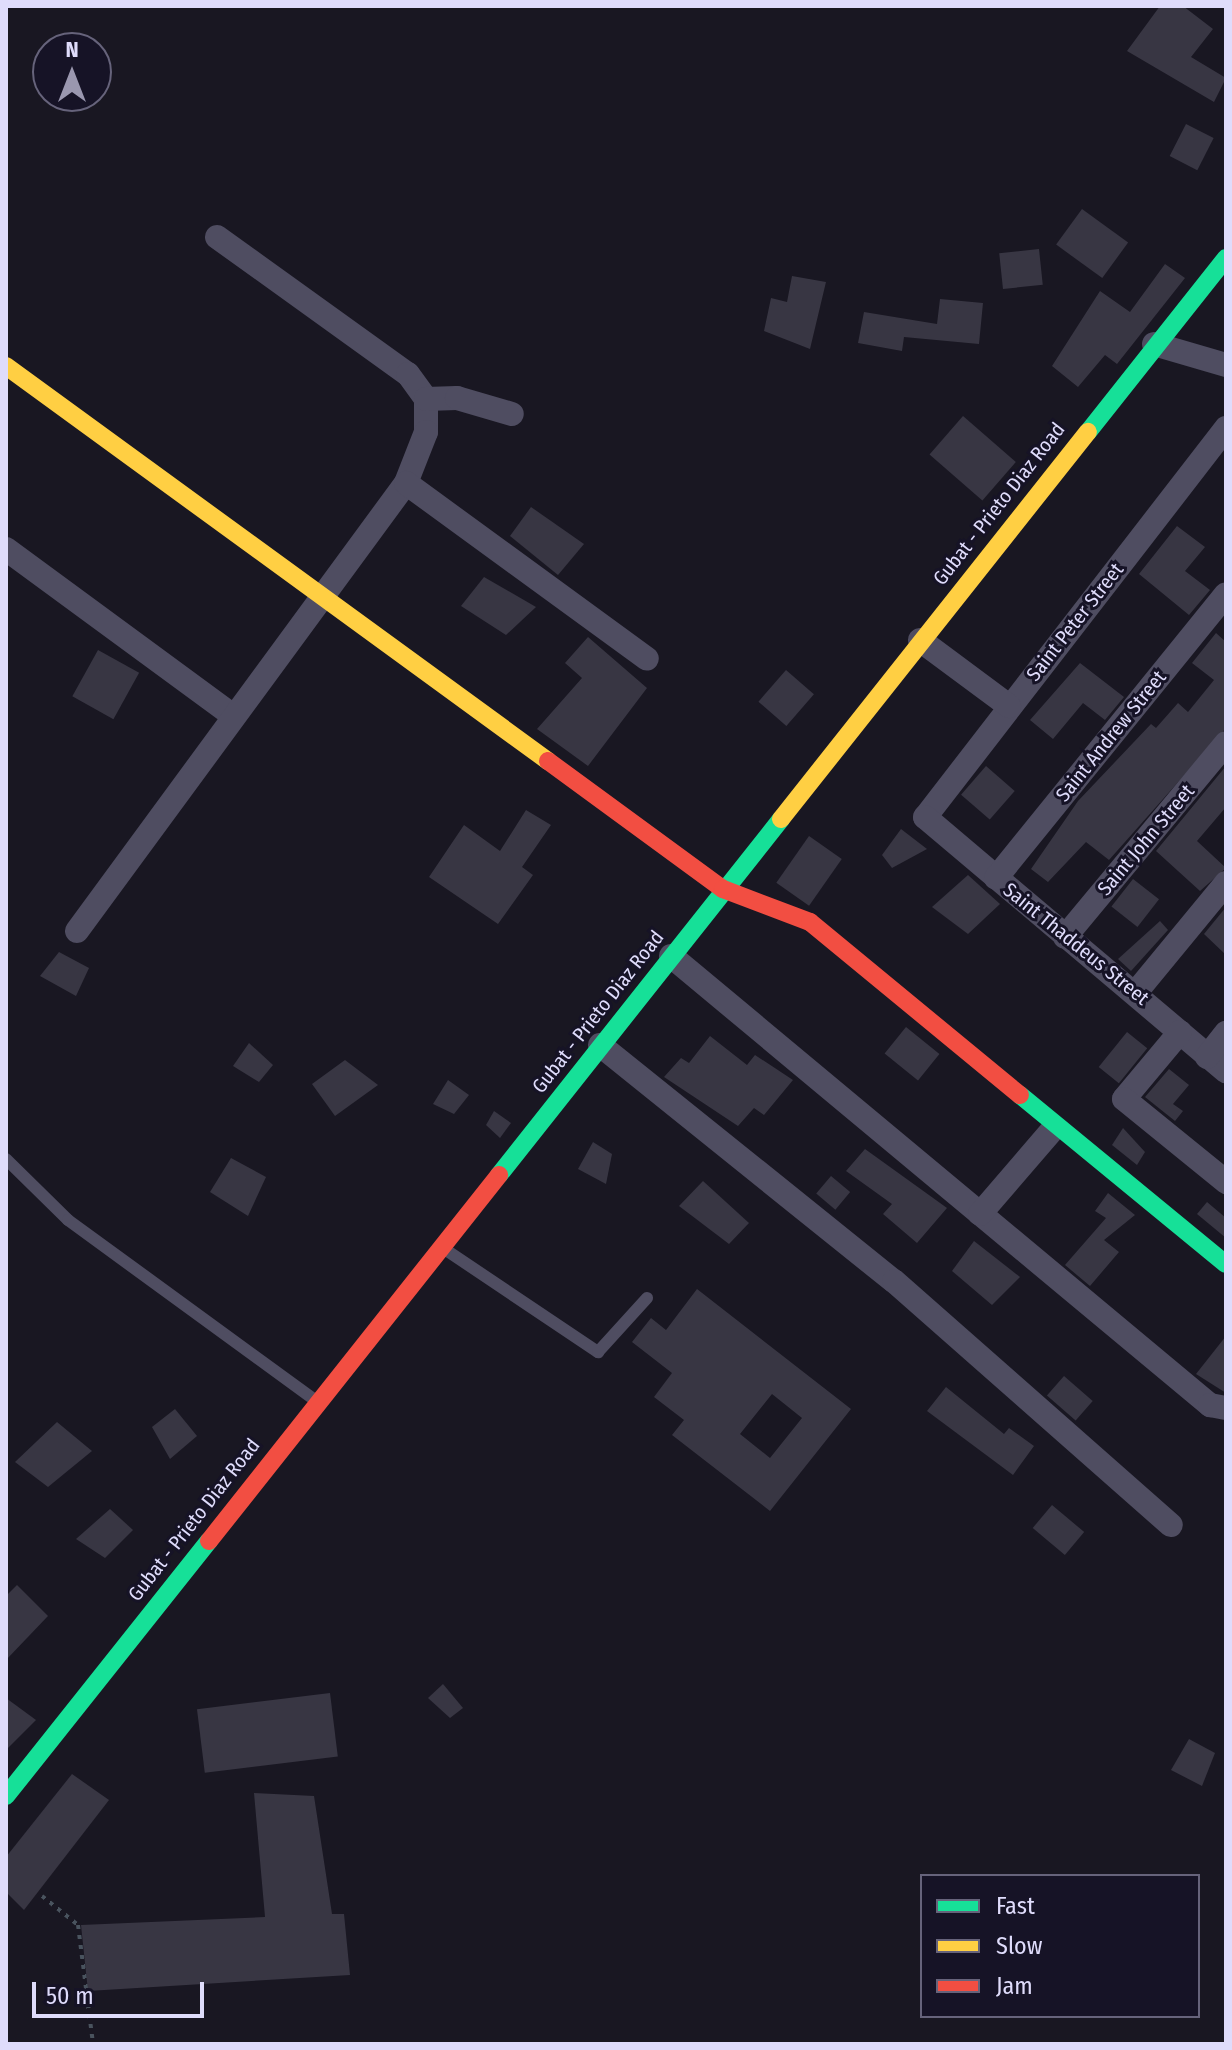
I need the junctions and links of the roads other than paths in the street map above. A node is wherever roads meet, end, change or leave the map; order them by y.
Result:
1 (217, 237) dead end
2 (1226, 258) edge
3 (1154, 344) junction
4 (1226, 365) edge
5 (6, 366) edge
6 (426, 399) junction
7 (512, 414) dead end
8 (1226, 428) edge
9 (406, 483) junction
10 (6, 549) edge
11 (1226, 594) edge
12 (323, 598) junction
13 (920, 640) junction
14 (647, 659) dead end
15 (1009, 706) junction
16 (233, 716) junction
17 (1226, 743) edge
18 (925, 817) joint
19 (996, 878) junction
20 (1226, 883) edge
21 (723, 889) junction
22 (77, 931) dead end
23 (1065, 937) junction
24 (671, 956) junction
25 (1137, 991) junction
26 (1180, 1032) junction
27 (1226, 1033) edge
28 (600, 1045) junction
29 (1216, 1064) edge
30 (1053, 1129) junction
31 (6, 1159) edge
32 (1226, 1182) edge
33 (980, 1214) junction
34 (440, 1246) junction
35 (1226, 1264) edge
36 (647, 1298) dead end
37 (316, 1401) junction
38 (1226, 1408) edge
39 (1171, 1525) dead end
40 (6, 1796) edge

1 - 6 street
2 - 3 main road, Gubat - Prieto Diaz Road
3 - 4 street
3 - 13 main road, Gubat - Prieto Diaz Road
5 - 12 main road
6 - 7 street
6 - 9 street
8 - 15 street, Saint Peter Street
9 - 12 street
9 - 14 street
10 - 16 street
11 - 19 street, Saint Andrew Street
12 - 16 street
12 - 21 main road
13 - 15 street
13 - 21 main road, Gubat - Prieto Diaz Road
15 - 18 street, Saint Peter Street
16 - 22 street
17 - 23 street, Saint John Street
18 - 19 street, Saint Thaddeus Street
19 - 23 street, Saint Thaddeus Street
20 - 25 street
21 - 24 main road, Gubat - Prieto Diaz Road
21 - 30 main road
23 - 25 street, Saint Thaddeus Street
24 - 28 main road, Gubat - Prieto Diaz Road
24 - 33 street
25 - 26 street, Saint Thaddeus Street
26 - 29 street, Saint Thaddeus Street
26 - 32 street
27 - 29 street
28 - 34 main road, Gubat - Prieto Diaz Road
28 - 39 street
30 - 33 street
30 - 35 main road
31 - 37 lane
33 - 38 street
34 - 36 lane
34 - 37 main road, Gubat - Prieto Diaz Road
37 - 40 main road, Gubat - Prieto Diaz Road

